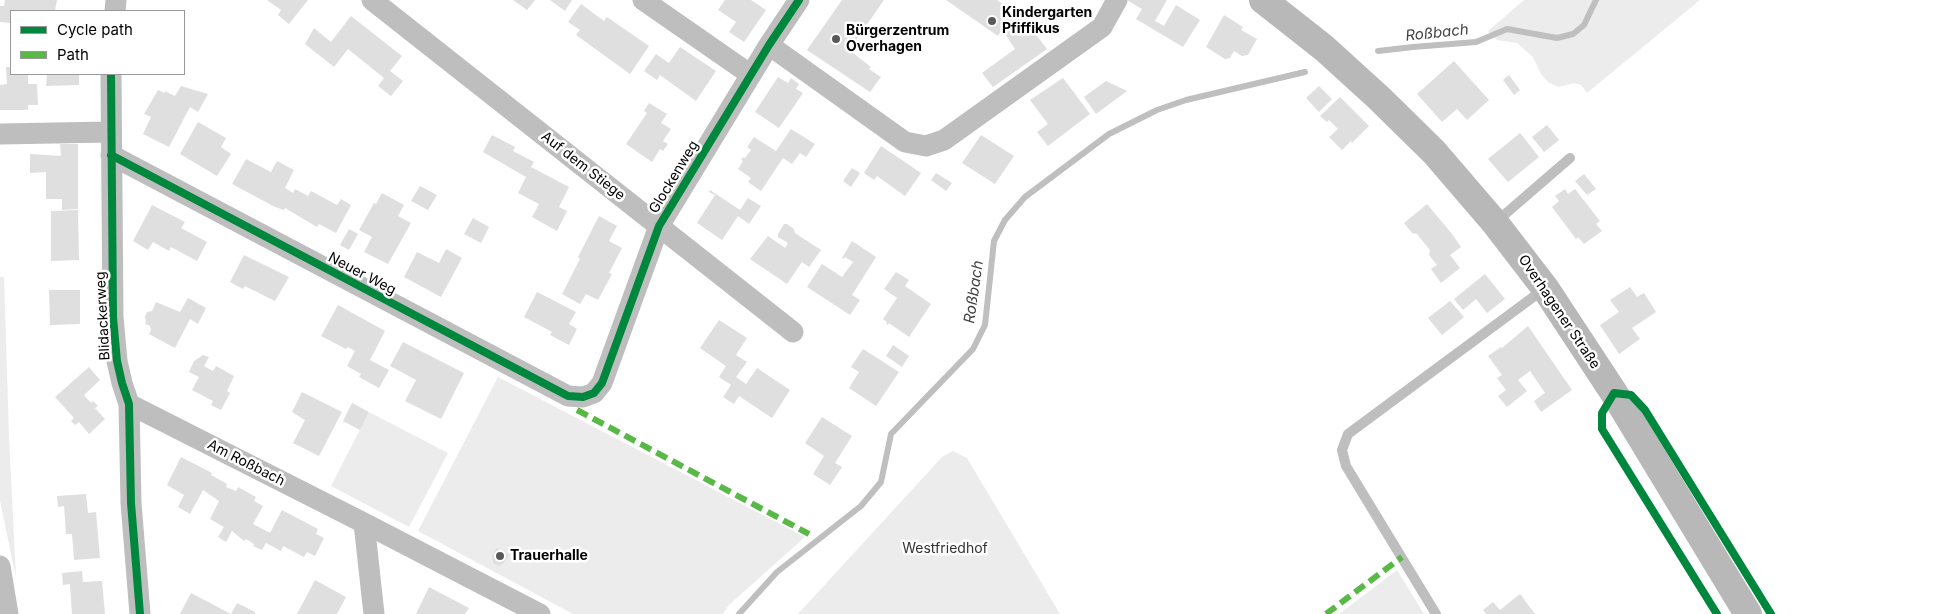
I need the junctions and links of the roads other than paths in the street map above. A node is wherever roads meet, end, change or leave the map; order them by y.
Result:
1 (372, 0) edge
2 (643, 0) edge
3 (799, 0) edge
4 (1117, 0) edge
5 (1263, 0) edge
6 (769, 45) junction
7 (111, 75) edge
8 (751, 75) junction
9 (110, 132) junction
10 (0, 134) edge
11 (110, 155) junction
12 (1570, 158) dead end
13 (1495, 222) junction
14 (659, 226) junction
15 (1545, 288) junction
16 (793, 332) dead end
17 (602, 383) joint
18 (129, 404) junction
19 (364, 523) junction
20 (0, 566) edge
21 (8, 614) edge
22 (140, 614) edge
23 (374, 614) edge
24 (540, 614) edge
25 (1436, 614) edge
26 (1748, 614) edge

1 - 14 street, Auf dem Stiege
2 - 8 street
3 - 6 street, Glockenweg
4 - 6 street
5 - 13 main road, Overhagener Straße
6 - 8 street, Glockenweg
7 - 9 street, Blidackerweg
8 - 14 street, Glockenweg
9 - 10 street
9 - 11 street, Blidackerweg
11 - 17 street, Neuer Weg
11 - 18 street, Blidackerweg
12 - 13 lane
13 - 15 main road, Overhagener Straße
14 - 16 street, Auf dem Stiege
14 - 17 street, Glockenweg
15 - 25 lane
15 - 26 main road, Overhagener Straße
18 - 19 street, Am Roßbach
18 - 22 street, Blidackerweg
19 - 23 street
19 - 24 street, Am Roßbach
20 - 21 street

